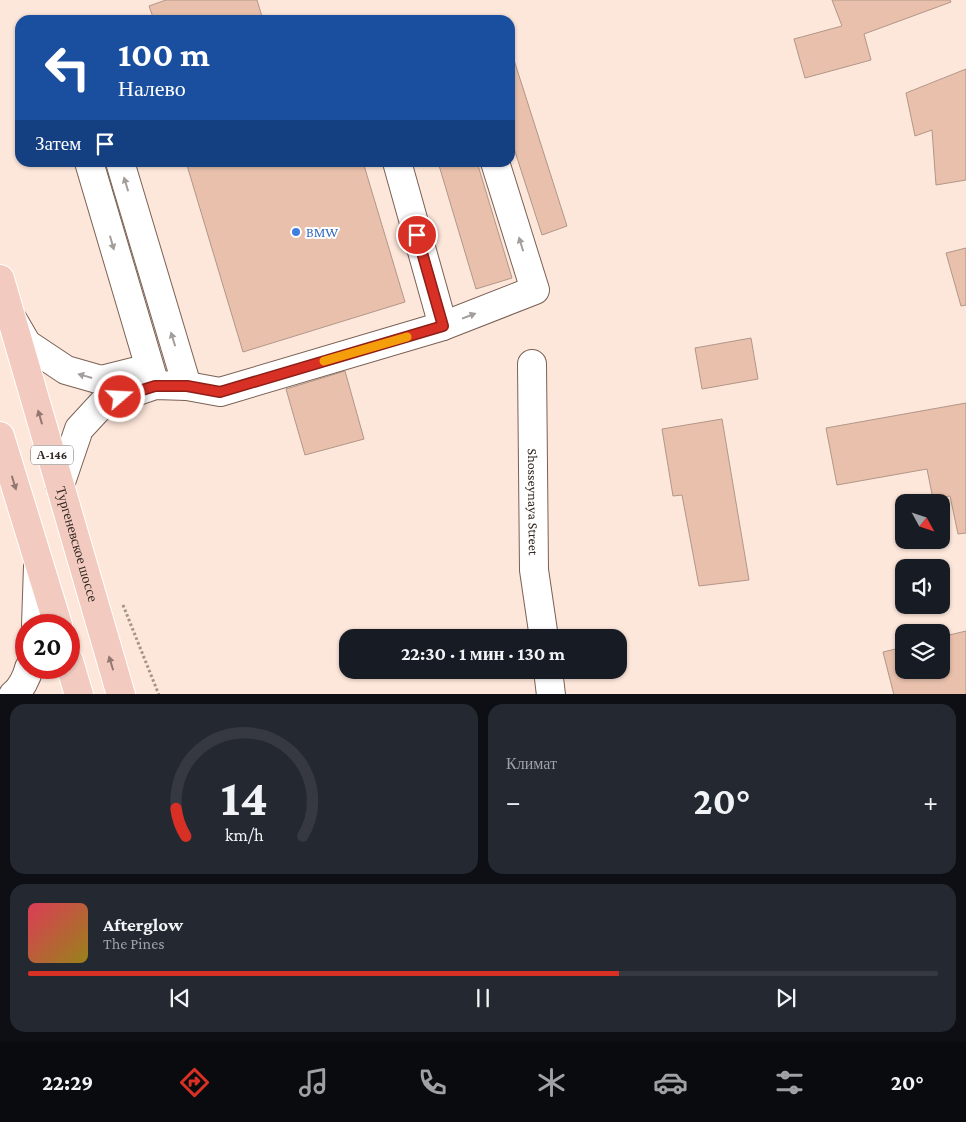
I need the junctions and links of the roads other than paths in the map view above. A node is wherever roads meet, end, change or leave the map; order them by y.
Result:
1 (90, 167) edge
2 (121, 167) edge
3 (398, 167) edge
4 (497, 167) edge
5 (0, 279) edge
6 (11, 317) junction
7 (443, 326) junction
8 (532, 364) dead end
9 (152, 376) junction
10 (187, 386) junction
11 (0, 436) edge
12 (60, 485) junction
13 (38, 562) junction
14 (36, 614) edge
15 (55, 614) edge
16 (543, 629) edge
17 (25, 679) edge
18 (74, 679) edge
19 (549, 679) edge
20 (13, 694) edge
21 (79, 694) edge
22 (121, 694) edge
23 (551, 694) edge

1 -> 9 street
10 -> 2 street
3 - 7 street
7 -> 4 street
5 - 6 highway, Тургеневское шоссе / А-146
9 -> 6 street
12 -> 6 highway, Тургеневское шоссе / А-146
7 - 10 street
8 - 16 street, Shosseynaya Street
9 - 10 street
9 - 12 street
11 -> 13 highway
22 -> 12 highway, Тургеневское шоссе / А-146
13 - 14 street
13 - 15 highway
17 - 20 street
18 - 21 highway
19 - 23 street

